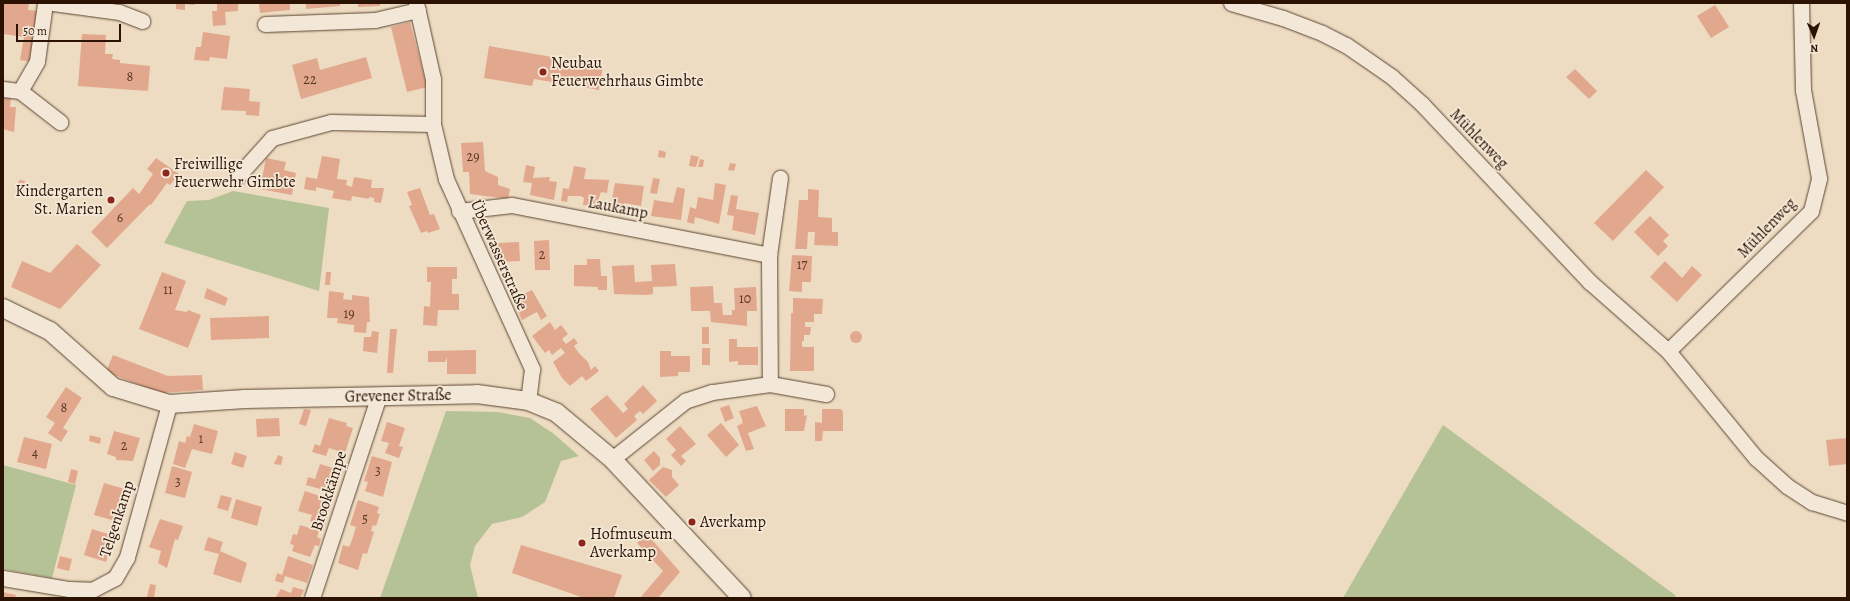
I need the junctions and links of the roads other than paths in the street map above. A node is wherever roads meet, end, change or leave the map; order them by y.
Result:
1 (45, 3) edge
2 (53, 3) edge
3 (1231, 3) edge
4 (1802, 3) edge
5 (417, 6) edge
6 (142, 21) dead end
7 (265, 24) dead end
8 (3, 89) edge
9 (20, 91) junction
10 (60, 122) dead end
11 (433, 124) junction
12 (237, 177) dead end
13 (780, 178) dead end
14 (459, 211) junction
15 (769, 255) junction
16 (3, 308) edge
17 (1668, 351) junction
18 (770, 384) junction
19 (826, 394) dead end
20 (379, 396) junction
21 (528, 401) junction
22 (169, 404) junction
23 (612, 459) junction
24 (1847, 513) edge
25 (3, 578) edge
26 (312, 598) edge
27 (742, 598) edge

1 - 9 street
2 - 6 street
3 - 17 street, Mühlenweg
4 - 17 street, Mühlenweg
5 - 7 street, Überwasserstraße
5 - 11 street, Überwasserstraße
8 - 9 street
9 - 10 street
11 - 12 street
11 - 14 street, Überwasserstraße
13 - 15 street
14 - 15 street, Laukamp
14 - 21 street, Überwasserstraße
15 - 18 street
16 - 22 street, Grevener Straße
17 - 24 street, Mühlenweg
18 - 19 street
18 - 23 street
20 - 21 street, Grevener Straße
20 - 22 street, Grevener Straße
20 - 26 street, Brookkämpe
21 - 23 street, Grevener Straße
22 - 25 street, Telgenkamp
23 - 27 street, Grevener Straße

